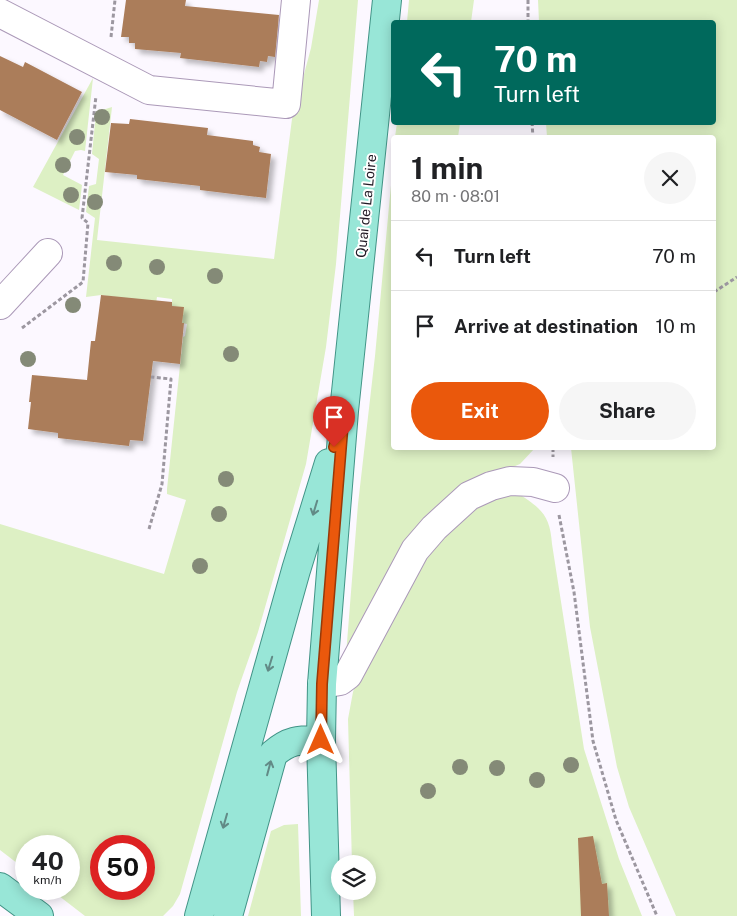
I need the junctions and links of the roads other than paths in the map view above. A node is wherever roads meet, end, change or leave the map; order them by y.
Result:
1 (296, 0) edge
2 (388, 0) edge
3 (0, 13) edge
4 (48, 253) dead end
5 (0, 305) edge
6 (344, 411) junction
7 (554, 488) road end
8 (322, 684) junction
9 (321, 740) junction
10 (0, 886) edge
11 (201, 907) edge
12 (38, 916) edge
13 (182, 916) edge
14 (228, 916) edge
15 (326, 916) edge

1 - 3 street
2 - 6 main road, Quai de La Loire
4 - 5 street
6 - 8 main road
6 -> 11 main road
7 - 8 street
8 - 9 main road
14 -> 9 main road
9 - 15 main road
10 - 12 main road
11 - 13 main road

